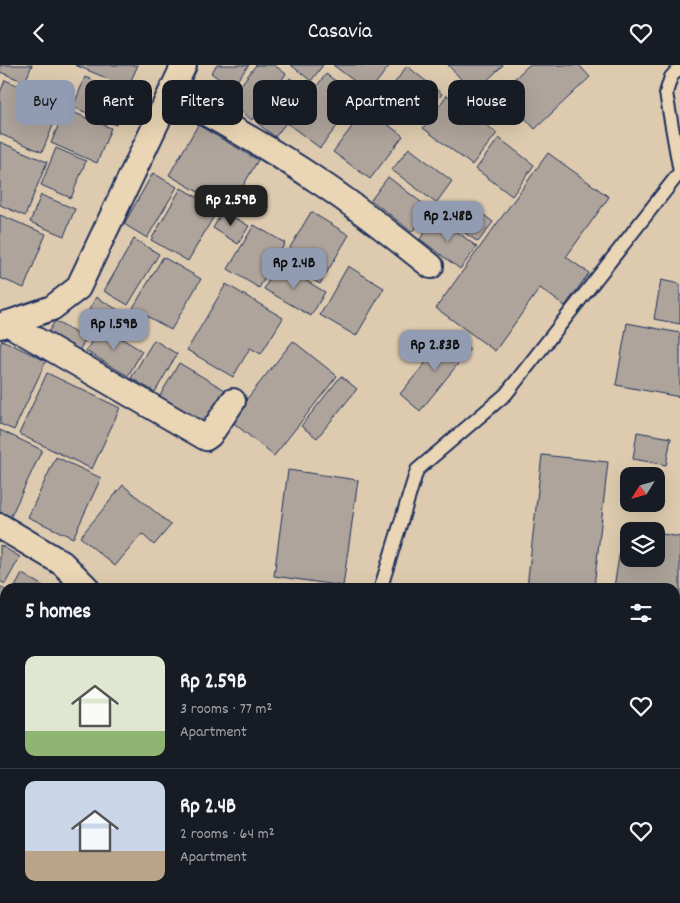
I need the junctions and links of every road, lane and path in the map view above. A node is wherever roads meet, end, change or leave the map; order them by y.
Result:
1 (184, 65) edge
2 (680, 67) edge
3 (177, 80) edge
4 (162, 111) edge
5 (228, 125) edge
6 (680, 172) edge
7 (431, 266) dead end
8 (4, 324) edge
9 (233, 401) dead end
10 (0, 526) edge
11 (82, 583) edge
12 (382, 583) edge

1 - 3 street
2 - 6 lane
4 - 8 street
5 - 7 street
6 - 12 lane
8 - 9 street
10 - 11 street

